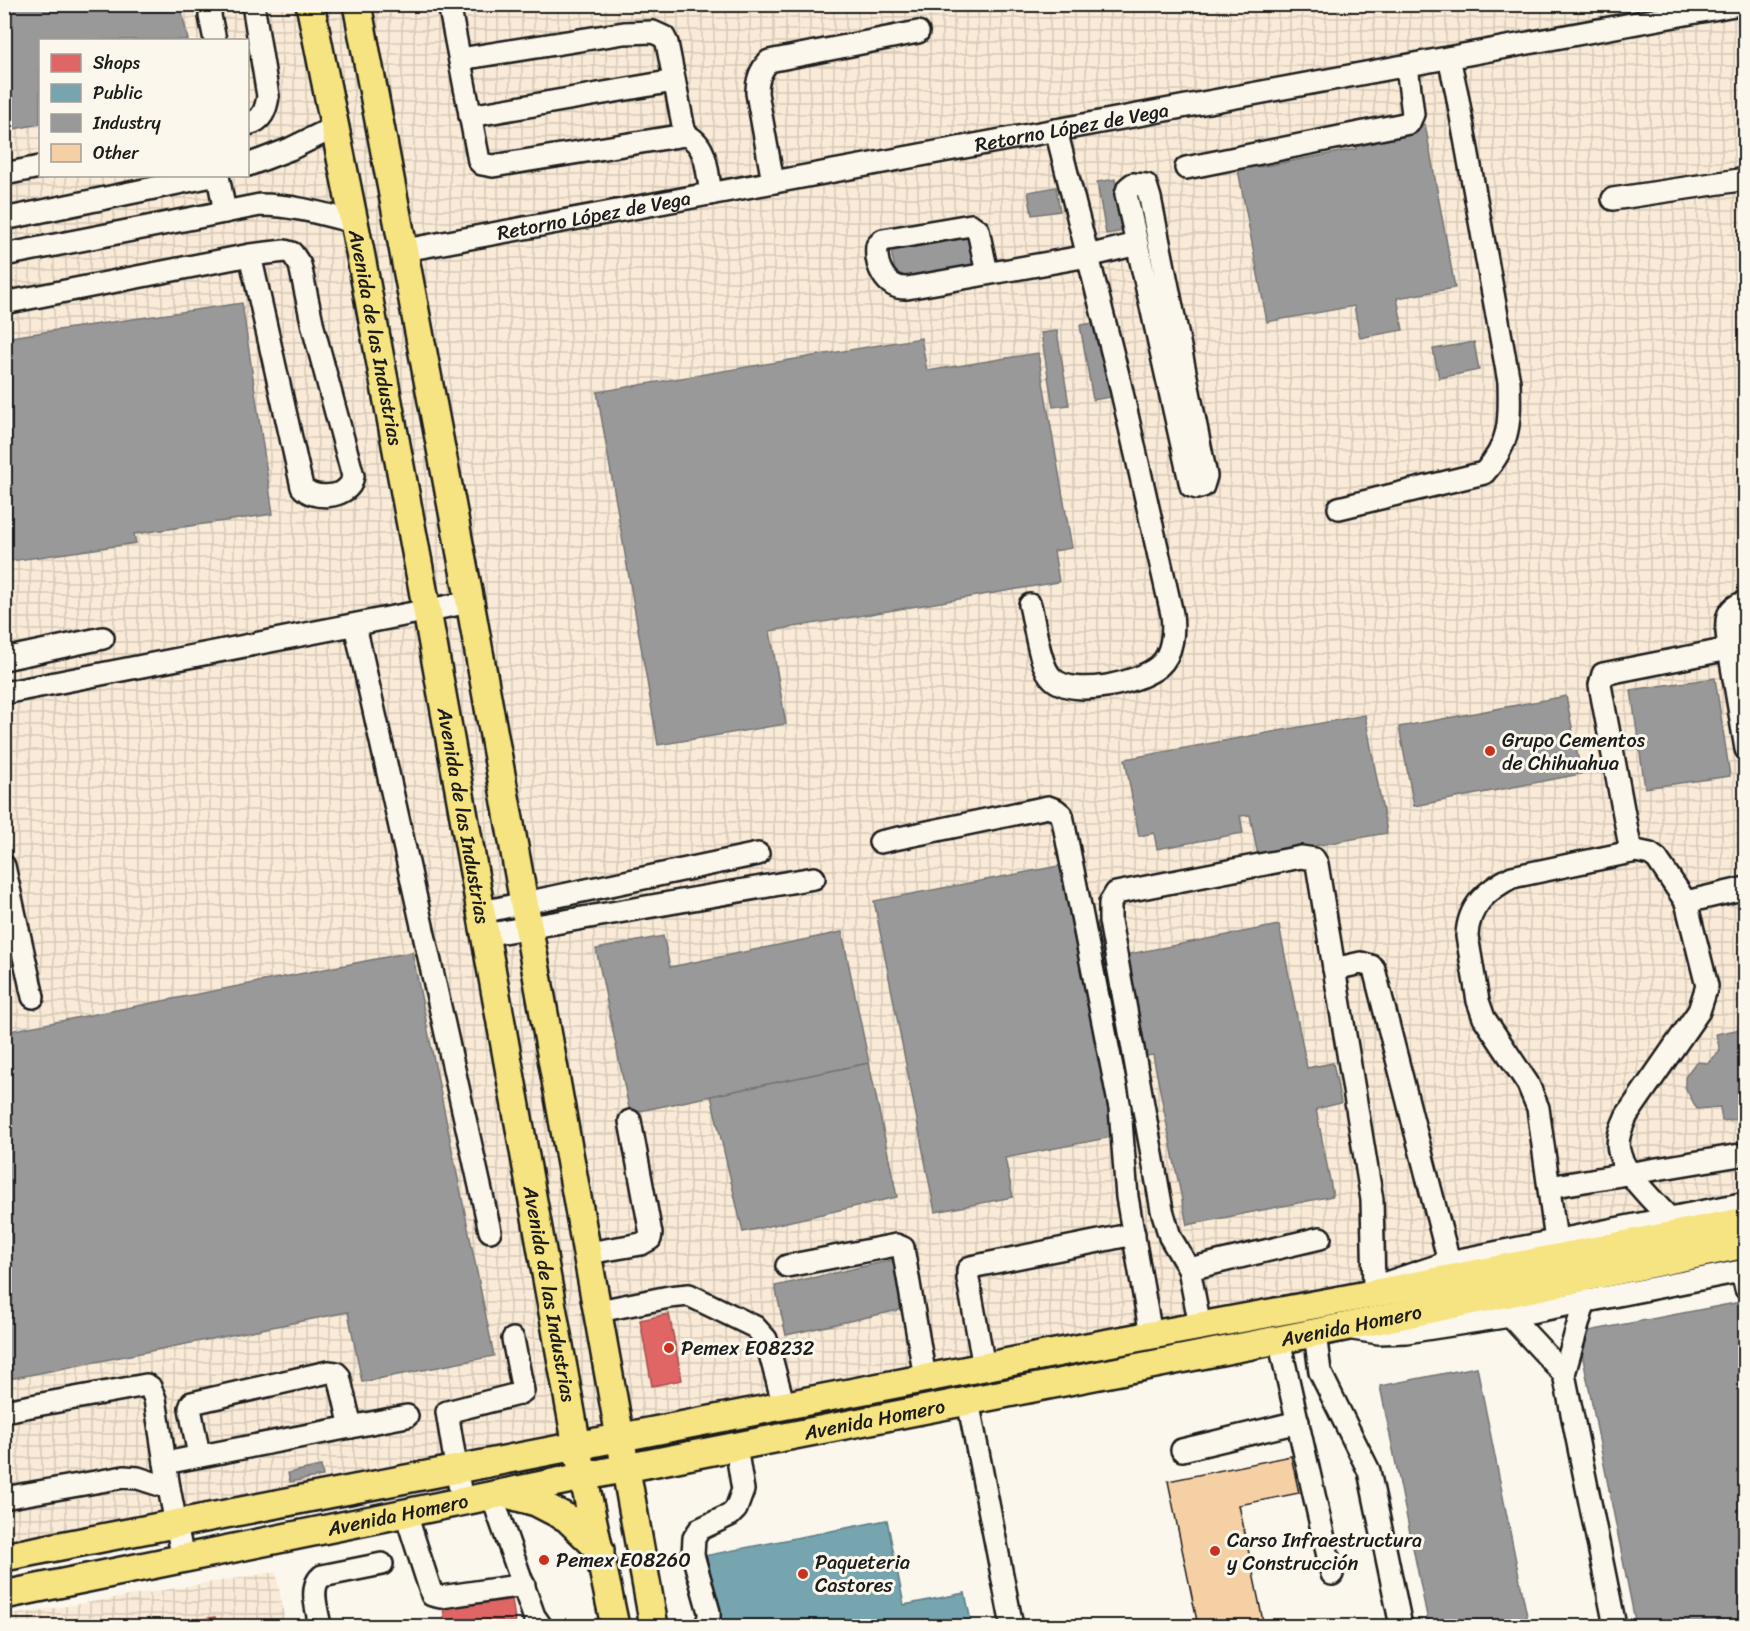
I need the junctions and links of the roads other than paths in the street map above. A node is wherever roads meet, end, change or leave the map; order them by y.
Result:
1 (211, 4) edge
2 (253, 4) edge
3 (310, 4) edge
4 (357, 4) edge
5 (449, 4) edge
6 (1740, 4) edge
7 (918, 32) dead end
8 (215, 39) edge
9 (1449, 58) junction
10 (460, 59) junction
11 (1407, 66) junction
12 (674, 81) junction
13 (470, 116) junction
14 (249, 124) edge
15 (335, 127) junction
16 (1056, 130) junction
17 (685, 135) junction
18 (249, 165) edge
19 (39, 167) edge
20 (1186, 168) dead end
21 (4, 174) edge
22 (207, 177) edge
23 (218, 177) edge
24 (1746, 179) edge
25 (773, 182) junction
26 (711, 194) junction
27 (1613, 199) dead end
28 (225, 212) junction
29 (6, 219) edge
30 (354, 222) junction
31 (1137, 244) junction
32 (405, 250) junction
33 (9, 254) edge
34 (250, 255) junction
35 (1088, 255) junction
36 (361, 257) junction
37 (987, 273) junction
38 (4, 303) edge
39 (1339, 508) dead end
40 (470, 602) junction
41 (1746, 602) edge
42 (1030, 605) dead end
43 (427, 610) junction
44 (355, 625) junction
45 (103, 638) dead end
46 (1729, 649) junction
47 (4, 659) edge
48 (4, 693) edge
49 (1746, 749) edge
50 (880, 842) dead end
51 (1631, 852) junction
52 (758, 854) dead end
53 (4, 866) edge
54 (701, 867) junction
55 (814, 878) dead end
56 (1746, 888) edge
57 (581, 892) junction
58 (707, 897) junction
59 (1686, 902) junction
60 (527, 915) junction
61 (585, 917) junction
62 (483, 923) junction
63 (1334, 969) junction
64 (33, 997) dead end
65 (630, 1121) dead end
66 (1746, 1154) edge
67 (1630, 1173) junction
68 (1549, 1187) junction
69 (1746, 1203) edge
70 (1669, 1218) junction
71 (1746, 1221) edge
72 (490, 1231) dead end
73 (1134, 1234) junction
74 (1320, 1238) dead end
75 (1556, 1241) junction
76 (1746, 1244) edge
77 (588, 1253) junction
78 (1449, 1262) junction
79 (787, 1266) dead end
80 (1189, 1269) junction
81 (1744, 1277) edge
82 (1374, 1288) junction
83 (1346, 1299) junction
84 (1586, 1300) junction
85 (598, 1311) junction
86 (1510, 1316) junction
87 (1200, 1326) junction
88 (1344, 1327) junction
89 (1315, 1333) junction
90 (1151, 1335) junction
91 (513, 1339) dead end
92 (1279, 1340) junction
93 (984, 1367) junction
94 (1564, 1374) junction
95 (925, 1378) junction
96 (968, 1401) junction
97 (784, 1406) junction
98 (4, 1411) edge
99 (407, 1416) dead end
100 (1298, 1422) junction
101 (351, 1427) junction
102 (620, 1437) junction
103 (577, 1446) junction
104 (736, 1447) junction
105 (1182, 1450) dead end
106 (199, 1456) junction
107 (165, 1464) junction
108 (626, 1468) junction
109 (455, 1470) junction
110 (583, 1477) junction
111 (169, 1488) junction
112 (499, 1495) junction
113 (4, 1498) edge
114 (462, 1502) junction
115 (406, 1514) junction
116 (177, 1524) junction
117 (600, 1550) junction
118 (4, 1557) edge
119 (183, 1559) junction
120 (382, 1564) dead end
121 (1332, 1574) dead end
122 (524, 1585) junction
123 (4, 1595) edge
124 (320, 1626) edge
125 (541, 1626) edge
126 (615, 1626) edge
127 (654, 1626) edge
128 (705, 1626) edge
129 (1012, 1626) edge
130 (1401, 1626) edge
131 (1615, 1626) edge

1 - 8 street
2 - 14 street
3 - 15 main road, Avenida de las Industrias
4 - 32 main road
5 - 10 street
6 - 9 street, Retorno López de Vega
7 - 25 street
9 - 11 street, Retorno López de Vega
9 - 39 street
10 - 12 street
10 - 13 street
11 - 16 street, Retorno López de Vega
11 - 20 street
12 - 13 street
12 - 17 street
13 - 17 street
15 - 18 street
15 - 30 main road, Avenida de las Industrias
16 - 25 street, Retorno López de Vega
16 - 35 street
17 - 26 street
19 - 21 street
22 - 29 street
23 - 28 street
24 - 27 street
25 - 26 street, Retorno López de Vega
26 - 32 street, Retorno López de Vega
28 - 30 street
28 - 33 street
29 - 33 street
30 - 36 main road, Avenida de las Industrias
31 - 31 street
31 - 35 street
32 - 36 main road
32 - 40 main road
34 - 34 street
34 - 38 street
35 - 37 street
35 - 42 street
36 - 43 main road, Avenida de las Industrias
37 - 37 street
40 - 43 street
40 - 60 main road
41 - 46 street
43 - 44 street
43 - 62 main road, Avenida de las Industrias
44 - 48 street
44 - 72 street
45 - 47 street
46 - 49 street
46 - 51 street
50 - 73 street
51 - 59 street
51 - 68 street
52 - 54 street
53 - 64 street
54 - 57 street
54 - 58 street
55 - 58 street
56 - 59 street
57 - 60 street
57 - 61 street
58 - 61 street
59 - 67 street
60 - 61 street
60 - 62 street
60 - 77 main road
62 - 103 main road, Avenida de las Industrias
63 - 78 street
63 - 80 street
63 - 82 street
65 - 77 street
66 - 67 street
67 - 68 street
67 - 70 street
68 - 75 street
69 - 70 street
70 - 75 street
71 - 83 main road, Avenida Homero
73 - 90 street
73 - 93 street
74 - 80 street
75 - 78 street
76 - 88 main road, Avenida Homero
77 - 85 main road
78 - 82 street
79 - 95 street
80 - 87 street
81 - 84 street
82 - 83 street
83 - 87 main road, Avenida Homero
84 - 86 street
84 - 94 street
85 - 97 street
85 - 102 main road
86 - 88 street
86 - 94 street
87 - 90 main road, Avenida Homero
88 - 89 main road, Avenida Homero
89 - 92 main road, Avenida Homero
89 - 130 street
90 - 93 main road, Avenida Homero
91 - 109 street
92 - 96 main road, Avenida Homero
92 - 100 street
93 - 95 main road, Avenida Homero
94 - 131 street
95 - 97 main road, Avenida Homero
96 - 104 main road, Avenida Homero
96 - 129 street
97 - 102 main road, Avenida Homero
98 - 107 street
99 - 101 street
100 - 105 street
100 - 121 street
101 - 106 street
101 - 106 street
102 - 103 main road, Avenida Homero
102 - 108 main road
103 - 109 main road, Avenida Homero
103 - 110 main road, Avenida de las Industrias
104 - 108 main road, Avenida Homero
104 - 128 street
106 - 107 street
107 - 111 street
108 - 110 main road, Avenida Homero
108 - 127 main road
109 - 114 street
109 - 116 main road, Avenida Homero
110 - 112 main road, Avenida Homero
110 - 117 main road, Avenida de las Industrias
111 - 113 street
111 - 116 street
112 - 114 main road, Avenida Homero
112 - 117 main road
112 - 122 street
114 - 115 main road, Avenida Homero
115 - 119 main road, Avenida Homero
115 - 122 street
116 - 118 main road, Avenida Homero
116 - 119 street
117 - 126 main road, Avenida de las Industrias
119 - 123 main road, Avenida Homero
120 - 124 street
122 - 125 street

